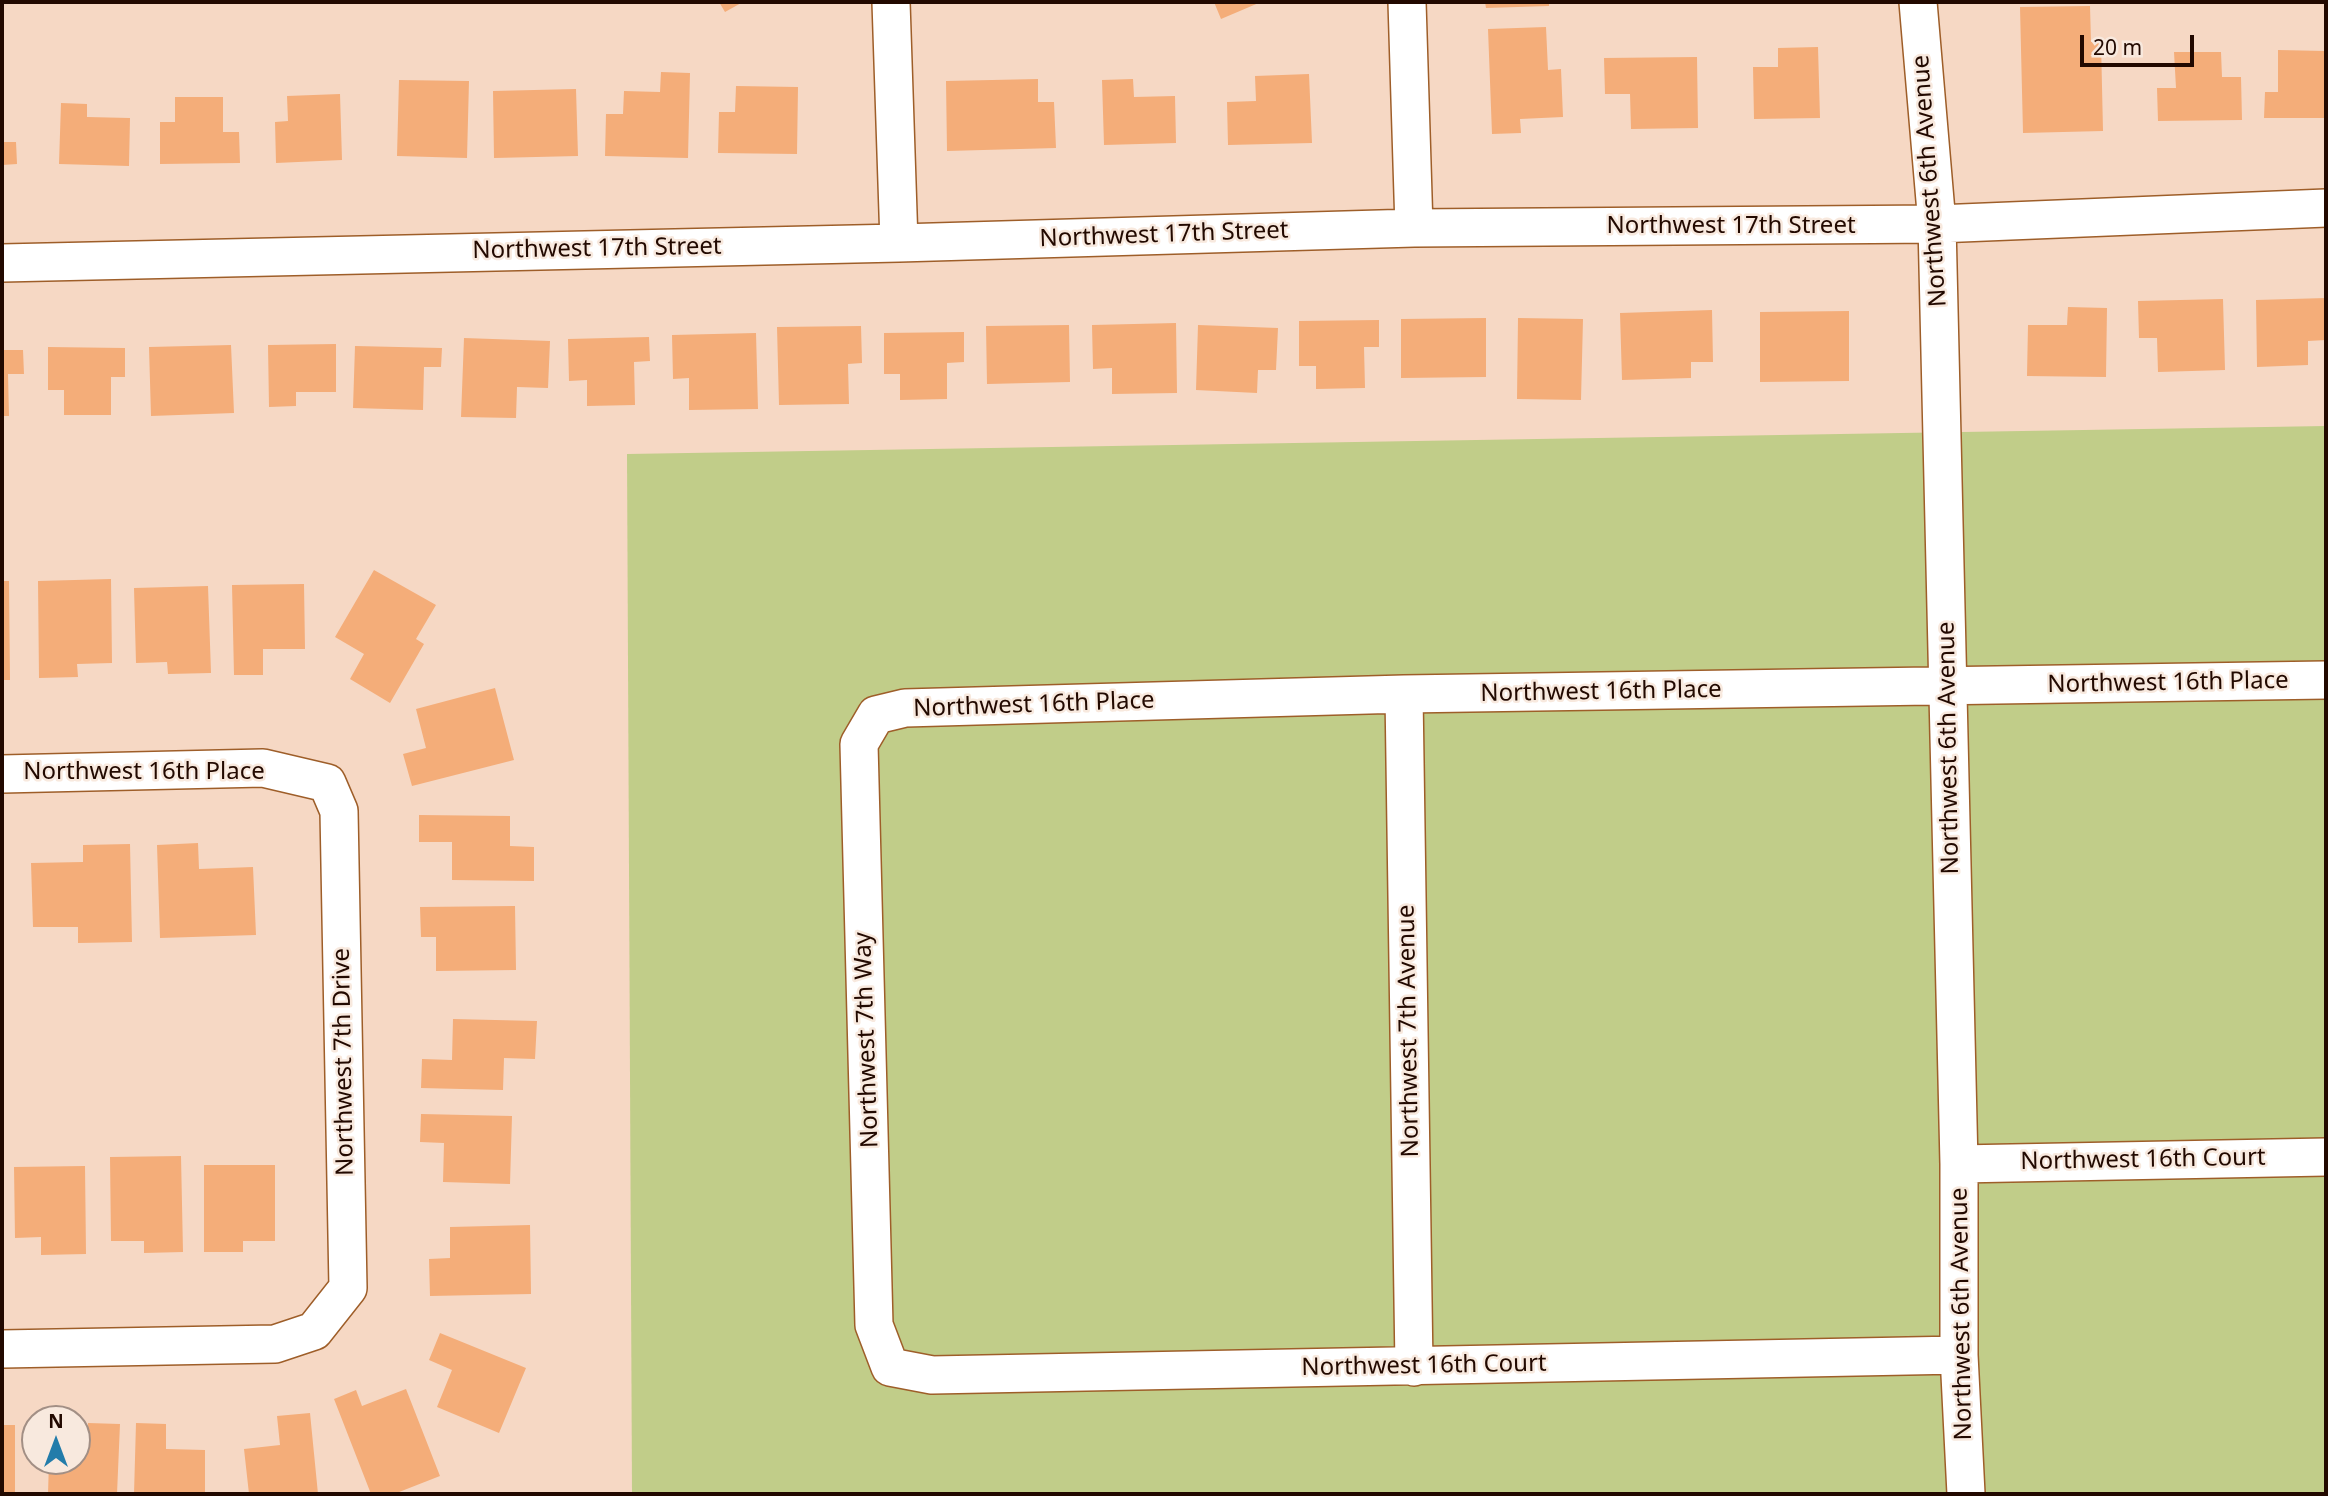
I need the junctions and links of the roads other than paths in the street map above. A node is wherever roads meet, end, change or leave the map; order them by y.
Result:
1 (891, 2) edge
2 (1407, 2) edge
3 (1918, 2) edge
4 (2326, 208) edge
5 (1937, 225) junction
6 (1414, 228) junction
7 (899, 243) junction
8 (2, 263) edge
9 (2326, 680) edge
10 (1947, 687) junction
11 (1404, 694) junction
12 (876, 715) joint
13 (2, 774) edge
14 (327, 783) joint
15 (2326, 1157) edge
16 (1959, 1164) junction
17 (2, 1349) edge
18 (1959, 1355) junction
19 (890, 1367) joint
20 (1414, 1367) junction
21 (1966, 1494) edge

1 - 7 street
2 - 6 street
3 - 5 street, Northwest 6th Avenue
4 - 5 street, Northwest 17th Street
5 - 6 street, Northwest 17th Street
5 - 10 street, Northwest 6th Avenue
6 - 7 street, Northwest 17th Street
7 - 8 street, Northwest 17th Street
9 - 10 street, Northwest 16th Place
10 - 11 street, Northwest 16th Place
10 - 16 street, Northwest 6th Avenue
11 - 12 street, Northwest 16th Place
11 - 20 street, Northwest 7th Avenue
12 - 19 street, Northwest 7th Way
13 - 14 street, Northwest 16th Place
14 - 17 street, Northwest 7th Drive
15 - 16 street, Northwest 16th Court
16 - 18 street, Northwest 6th Avenue
18 - 20 street, Northwest 16th Court
18 - 21 street, Northwest 6th Avenue
19 - 20 street, Northwest 16th Court

